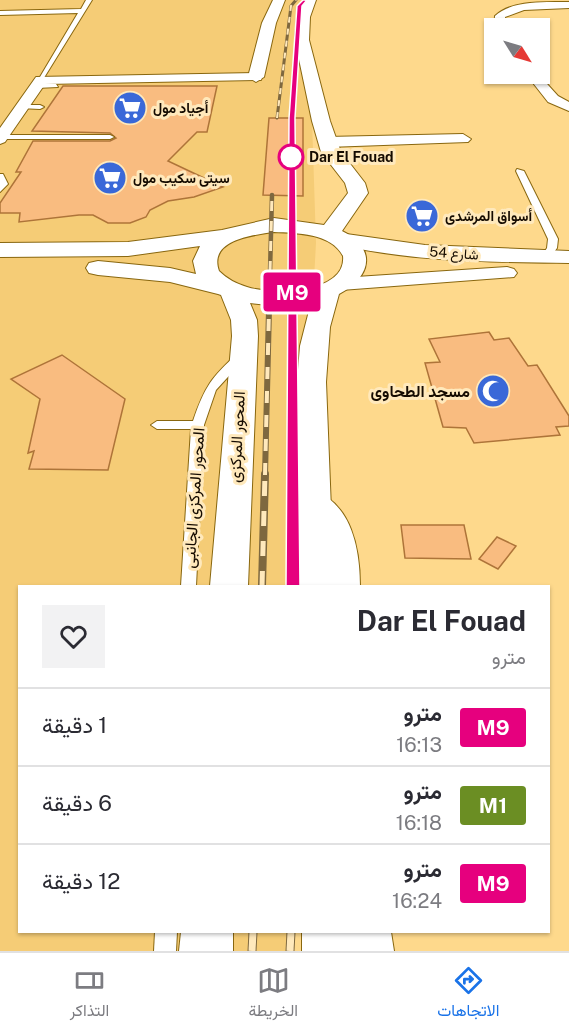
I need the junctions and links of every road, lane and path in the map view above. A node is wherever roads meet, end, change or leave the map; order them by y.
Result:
1 (89, 0) edge
2 (279, 0) edge
3 (310, 0) edge
4 (569, 5) edge
5 (20, 9) dead end
6 (83, 10) junction
7 (0, 13) edge
8 (500, 18) edge
9 (256, 77) joint
10 (37, 83) junction
11 (540, 84) edge
12 (56, 86) dead end
13 (21, 107) junction
14 (40, 107) dead end
15 (569, 107) edge
16 (110, 137) dead end
17 (1, 138) edge
18 (464, 139) dead end
19 (327, 142) junction
20 (520, 171) dead end
21 (0, 176) edge
22 (0, 189) edge
23 (227, 236) junction
24 (334, 236) junction
25 (407, 249) junction
26 (0, 250) edge
27 (546, 257) junction
28 (569, 257) edge
29 (130, 259) junction
30 (0, 267) edge
31 (569, 272) edge
32 (432, 277) junction
33 (334, 287) junction
34 (229, 289) junction
35 (244, 353) junction
36 (198, 424) junction
37 (158, 425) dead end
38 (311, 500) junction
39 (188, 585) edge
40 (229, 585) edge
41 (315, 585) edge
42 (345, 585) edge
43 (166, 933) edge
44 (207, 933) edge
45 (328, 933) edge
46 (370, 933) edge
47 (165, 951) edge
48 (206, 951) edge
49 (329, 951) edge
50 (372, 951) edge

1 - 6 lane
2 - 9 main road
3 - 19 main road
4 - 8 street
5 - 6 lane
6 - 7 lane
6 - 10 lane
9 - 10 street
10 - 12 lane
10 - 13 street
11 - 15 street
13 - 14 lane
13 - 17 street
16 - 17 lane
18 - 19 street
19 - 24 main road
20 - 27 lane
21 - 22 lane
23 - 24 main road
23 - 29 main road
23 - 34 main road
24 - 25 street, شارع 54
24 - 33 main road
25 - 27 street, شارع 54
25 - 32 street
26 - 29 main road
27 - 28 street, شارع 54
29 - 30 main road
29 - 34 main road
31 - 32 street, شارع 54
32 - 33 street, شارع 54
33 - 34 main road
33 - 38 main road
34 - 35 main road, المحور المركزى
35 - 36 lane, المحور المركزى الجانبى
35 - 40 main road, المحور المركزى
36 - 37 lane
36 - 39 lane, المحور المركزى الجانبى
38 - 41 main road
38 - 42 street
43 - 47 lane
44 - 48 main road
45 - 49 main road
46 - 50 street

